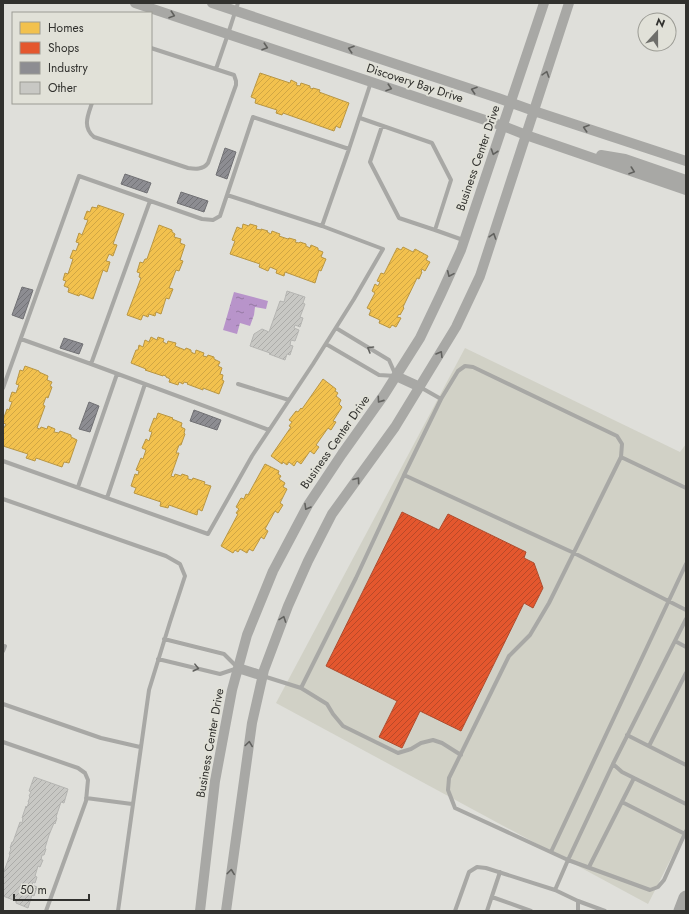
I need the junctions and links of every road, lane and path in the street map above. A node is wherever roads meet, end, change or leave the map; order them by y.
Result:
1 (135, 3) edge
2 (212, 3) edge
3 (544, 3) edge
4 (569, 3) edge
5 (236, 7) edge
6 (228, 34) junction
7 (152, 48) edge
8 (216, 69) junction
9 (371, 82) junction
10 (511, 102) junction
11 (92, 104) edge
12 (534, 111) junction
13 (360, 118) junction
14 (382, 126) junction
15 (503, 126) junction
16 (526, 135) junction
17 (563, 148) junction
18 (350, 149) junction
19 (686, 161) edge
20 (686, 180) edge
21 (686, 190) edge
22 (227, 195) junction
23 (150, 201) junction
24 (322, 226) junction
25 (435, 230) junction
26 (464, 240) junction
27 (336, 328) junction
28 (21, 339) junction
29 (326, 344) junction
30 (91, 364) junction
31 (118, 374) junction
32 (396, 376) junction
33 (145, 384) junction
34 (238, 384) dead end
35 (420, 387) junction
36 (3, 388) edge
37 (442, 399) junction
38 (289, 400) junction
39 (269, 430) junction
40 (621, 457) junction
41 (3, 461) edge
42 (404, 475) junction
43 (78, 488) junction
44 (686, 488) edge
45 (106, 498) junction
46 (3, 499) edge
47 (574, 553) junction
48 (686, 564) edge
49 (669, 601) junction
50 (686, 610) edge
51 (686, 619) edge
52 (164, 639) junction
53 (675, 641) junction
54 (686, 647) edge
55 (158, 659) junction
56 (238, 668) junction
57 (686, 673) edge
58 (263, 676) junction
59 (301, 688) junction
60 (3, 704) edge
61 (627, 735) junction
62 (3, 742) edge
63 (648, 746) junction
64 (140, 748) junction
65 (461, 755) junction
66 (613, 764) junction
67 (686, 765) edge
68 (634, 778) junction
69 (86, 798) junction
70 (622, 802) junction
71 (132, 804) junction
72 (686, 804) edge
73 (685, 832) edge
74 (551, 852) junction
75 (568, 860) junction
76 (589, 867) junction
77 (500, 872) junction
78 (555, 890) junction
79 (492, 897) junction
80 (686, 898) edge
81 (578, 901) junction
82 (46, 911) edge
83 (118, 911) edge
84 (200, 911) edge
85 (226, 911) edge
86 (455, 911) edge
87 (487, 911) edge
88 (531, 911) edge
89 (578, 911) edge
90 (605, 911) edge
91 (681, 911) edge

1 -> 6 street, Discovery Bay Drive
2 - 5 street, Discovery Bay Drive
3 - 10 street, Business Center Drive
12 -> 4 street
5 - 6 lane
10 -> 5 street, Discovery Bay Drive
6 - 8 lane
6 -> 9 street, Discovery Bay Drive
7 - 8 lane
8 - 11 lane
9 - 13 lane
9 -> 15 street, Discovery Bay Drive
10 - 12 street, Discovery Bay Drive
10 - 15 street, Business Center Drive
12 - 16 street
19 -> 12 street, Discovery Bay Drive
13 - 14 lane
13 - 18 lane
14 - 25 lane
14 - 25 lane
15 - 16 street, Discovery Bay Drive
15 -> 26 street, Business Center Drive
16 - 17 street, Discovery Bay Drive
35 -> 16 street
17 - 20 street
17 -> 21 street, Discovery Bay Drive
18 - 22 lane
18 - 24 lane
22 - 23 lane
22 - 24 lane
23 - 28 lane
23 - 30 lane
24 - 27 lane
25 - 26 lane
26 -> 32 street, Business Center Drive
27 - 29 lane
32 -> 27 lane
28 - 30 lane
28 - 36 lane
29 - 32 lane
29 - 38 lane
30 - 31 lane
31 - 33 lane
31 - 43 lane
32 - 35 street
32 -> 56 street, Business Center Drive
33 - 39 lane
33 - 45 lane
34 - 38 lane
35 - 37 lane
58 -> 35 street
37 - 40 lane
37 - 42 lane
38 - 39 lane
39 - 45 lane
40 - 44 lane
40 - 47 lane
41 - 43 lane
42 - 47 lane
42 - 59 lane
43 - 45 lane
46 - 52 lane
47 - 49 lane
47 - 65 lane
48 - 49 lane
49 - 50 lane
49 - 74 lane
51 - 53 lane
52 - 55 lane
52 - 56 lane
53 - 54 lane
53 - 61 lane
55 -> 56 lane
55 - 64 lane
56 - 58 street
56 - 84 street, Business Center Drive
57 - 63 lane
58 - 59 lane
85 -> 58 street
59 - 65 lane
60 - 64 lane
61 - 63 lane
61 - 66 lane
62 - 69 lane
63 - 67 lane
64 - 71 lane
65 - 74 lane
66 - 68 lane
66 - 75 lane
68 - 70 lane
68 - 72 lane
69 - 71 lane
69 - 82 lane
70 - 73 lane
70 - 76 lane
71 - 83 lane
73 - 76 lane
74 - 75 lane
75 - 76 lane
75 - 78 lane
77 - 78 lane
77 - 79 lane
77 - 86 lane
78 - 81 lane
79 - 87 lane
79 - 88 lane
80 - 91 highway
81 - 89 lane
81 - 90 lane

